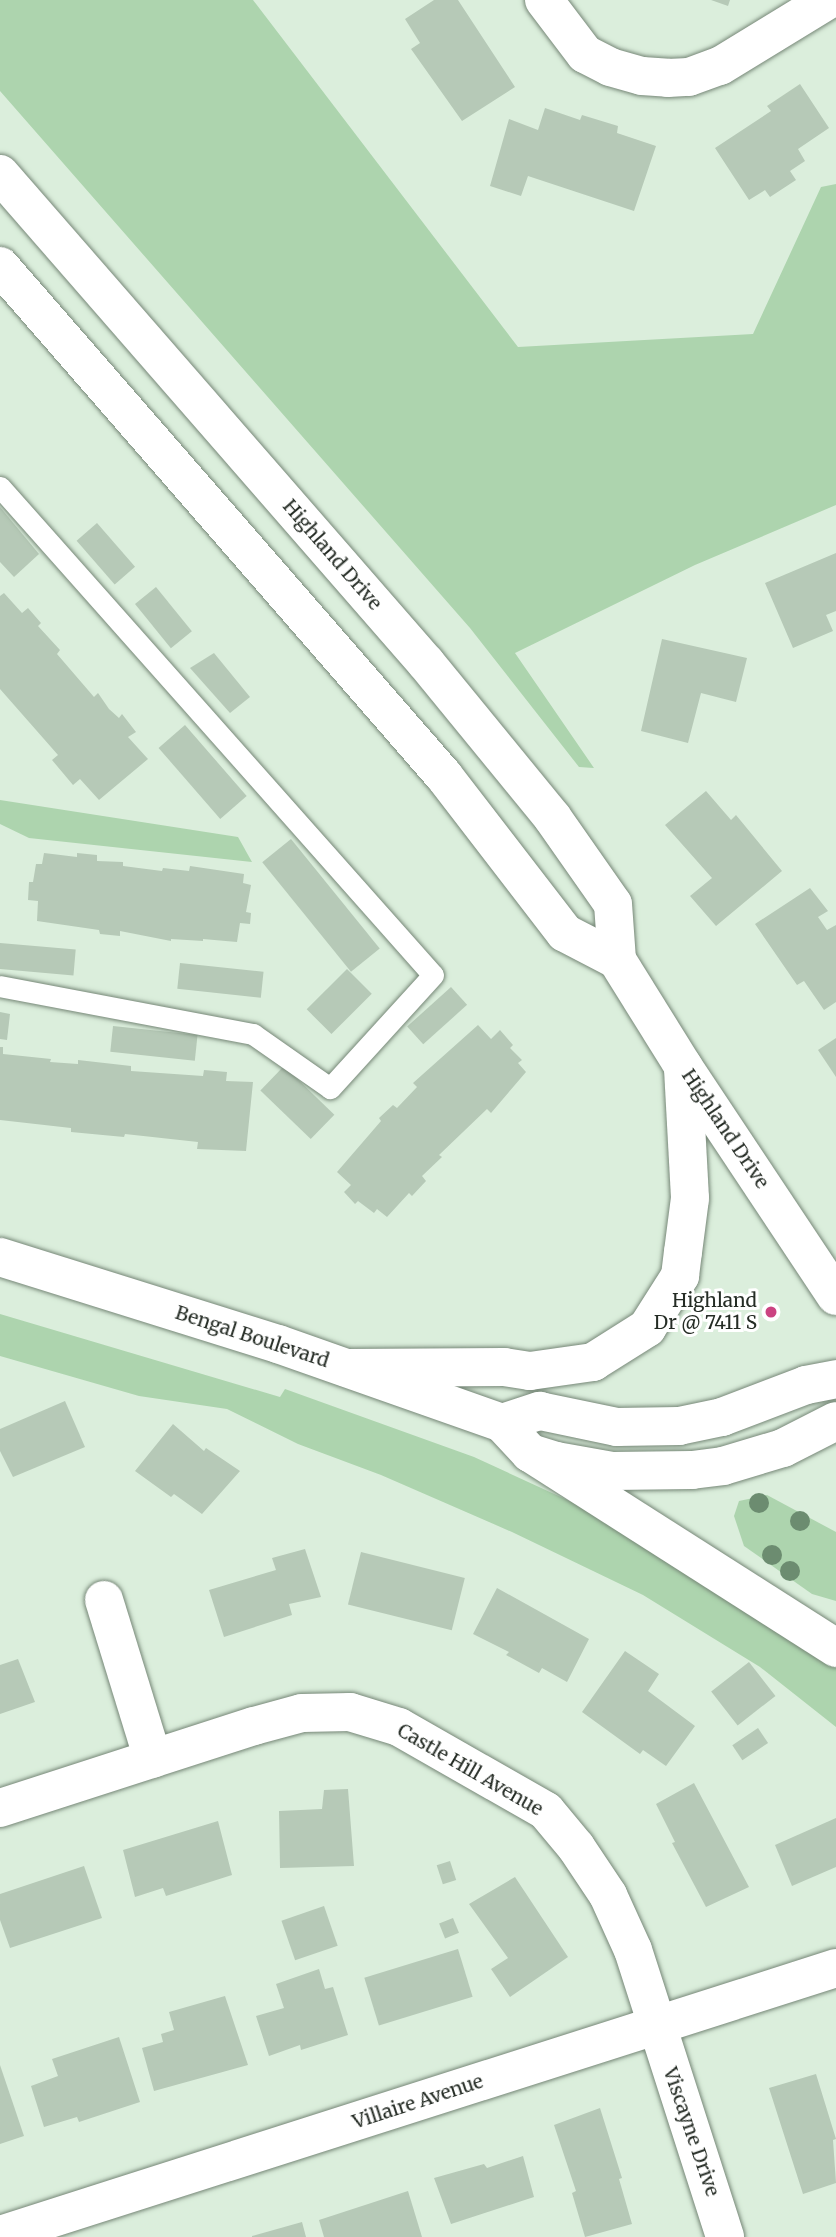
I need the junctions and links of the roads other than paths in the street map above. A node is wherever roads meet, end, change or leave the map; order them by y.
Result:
1 (544, 0) edge
2 (828, 0) edge
3 (0, 174) edge
4 (0, 265) edge
5 (0, 487) edge
6 (617, 960) junction
7 (0, 986) edge
8 (683, 1066) junction
9 (0, 1257) edge
10 (836, 1296) edge
11 (347, 1368) junction
12 (836, 1379) edge
13 (836, 1421) edge
14 (502, 1423) junction
15 (530, 1453) junction
16 (104, 1600) dead end
17 (836, 1648) edge
18 (153, 1759) junction
19 (0, 1808) edge
20 (836, 1968) edge
21 (656, 2027) junction
22 (0, 2235) edge
23 (725, 2237) edge

1 - 2 main road
3 - 6 main road, Highland Drive
4 - 6 main road
5 - 7 lane
6 - 8 main road, Highland Drive
8 - 10 main road, Highland Drive
8 - 11 main road
9 - 11 main road, Bengal Boulevard
11 - 14 main road, Bengal Boulevard
12 - 14 main road
13 - 15 main road
14 - 15 main road, Bengal Boulevard
15 - 17 main road, Bengal Boulevard
16 - 18 main road
18 - 19 main road, Castle Hill Avenue
18 - 21 main road, Castle Hill Avenue
20 - 21 main road, Villaire Avenue
21 - 22 main road, Villaire Avenue
21 - 23 main road, Viscayne Drive

